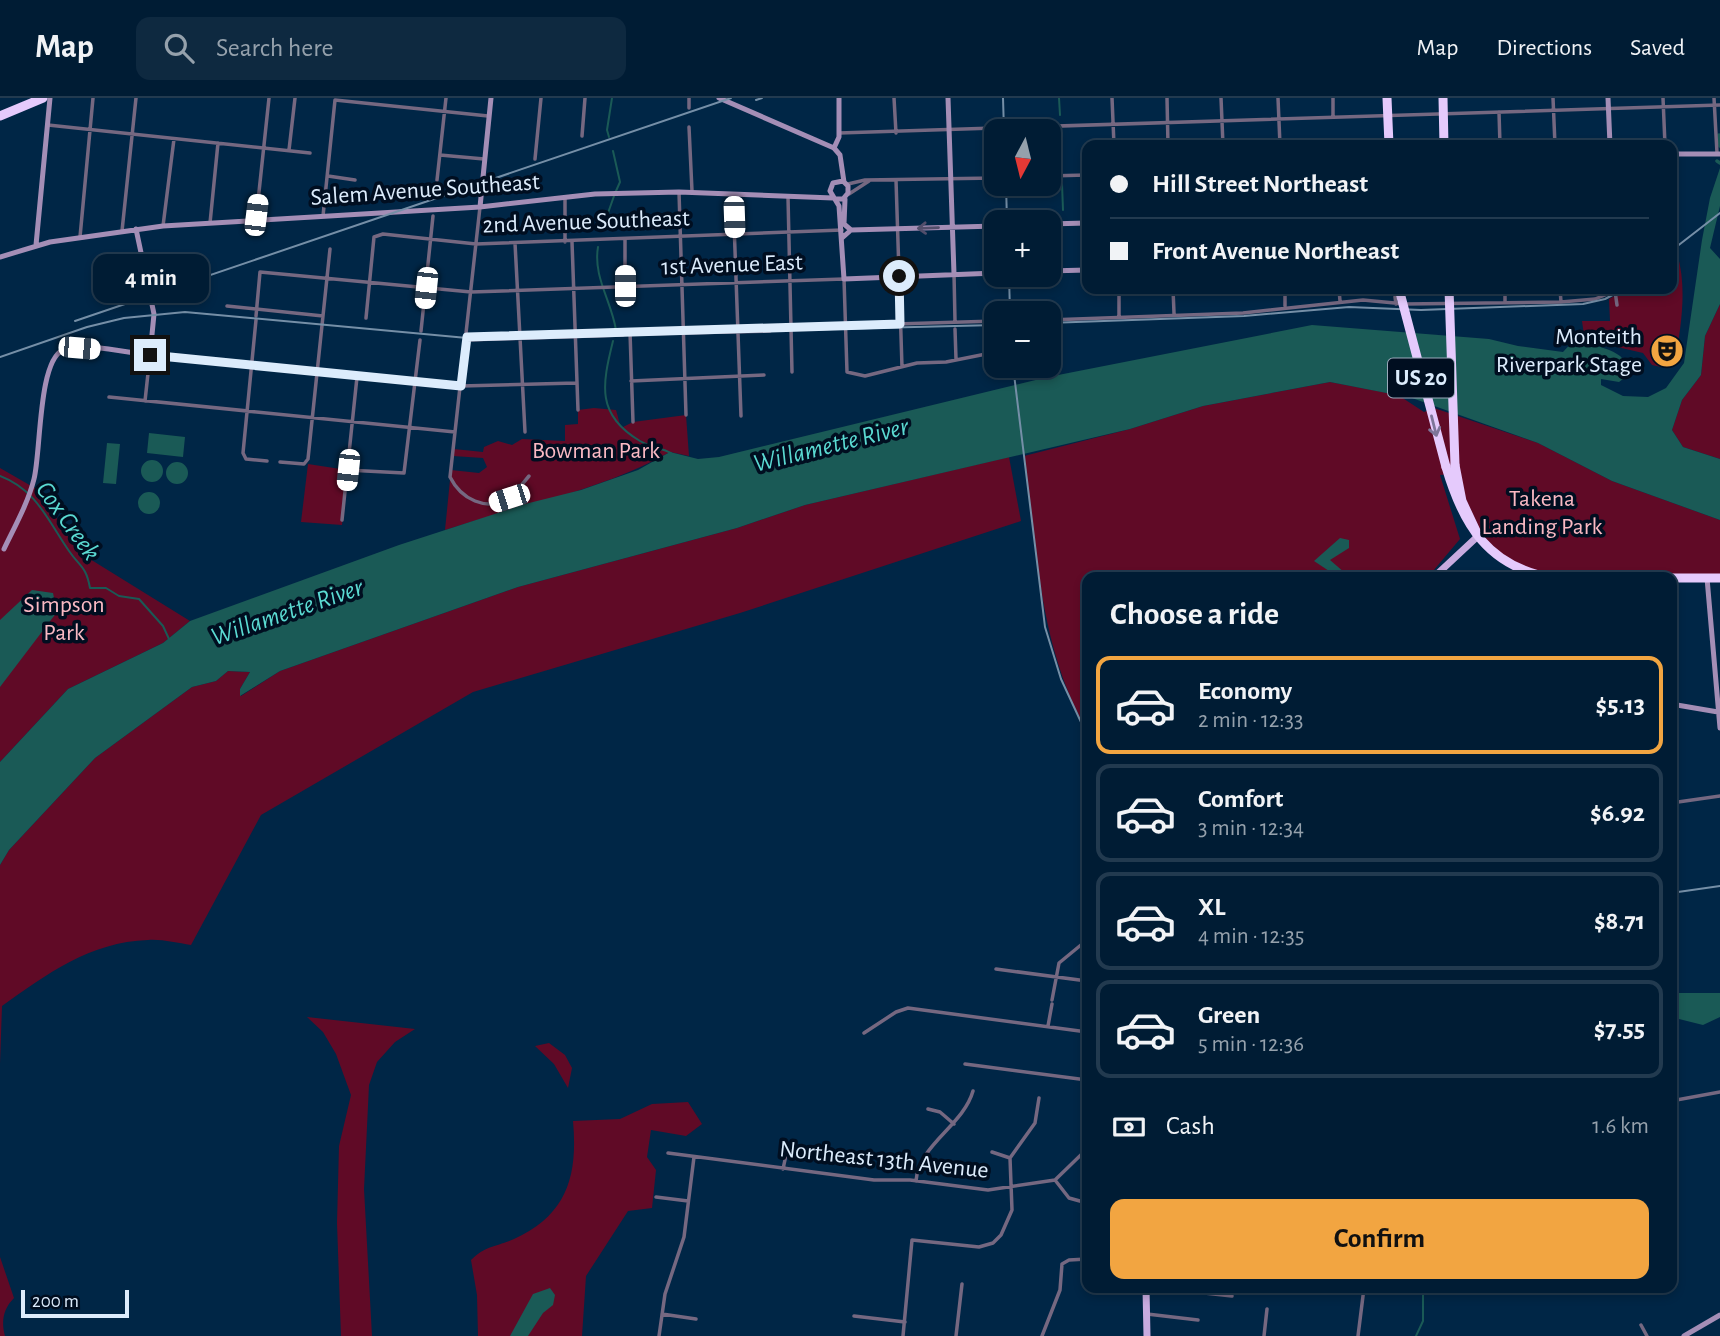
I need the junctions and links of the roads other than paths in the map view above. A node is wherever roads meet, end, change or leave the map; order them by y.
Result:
1 (43, 98) edge
2 (50, 98) edge
3 (93, 98) edge
4 (136, 98) edge
5 (270, 98) edge
6 (295, 98) edge
7 (446, 98) edge
8 (491, 98) edge
9 (541, 98) edge
10 (585, 98) edge
11 (689, 98) edge
12 (719, 98) edge
13 (839, 98) edge
14 (894, 98) edge
15 (948, 98) edge
16 (1112, 98) edge
17 (1167, 98) edge
18 (1221, 98) edge
19 (1278, 98) edge
20 (1333, 98) edge
21 (1387, 98) edge
22 (1443, 98) edge
23 (1553, 98) edge
24 (1608, 98) edge
25 (1663, 98) edge
26 (1714, 98) edge
27 (335, 99) edge
28 (1717, 105) edge
29 (1664, 107) junction
30 (689, 108) dead end
31 (1608, 109) junction
32 (1554, 111) junction
33 (444, 112) junction
34 (1499, 112) junction
35 (1443, 114) junction
36 (0, 116) edge
37 (488, 116) junction
38 (1388, 116) junction
39 (1333, 117) junction
40 (1279, 119) junction
41 (1222, 121) junction
42 (1167, 123) junction
43 (48, 125) junction
44 (1113, 126) junction
45 (689, 127) dead end
46 (90, 130) junction
47 (949, 131) junction
48 (839, 133) junction
49 (896, 133) junction
50 (132, 135) junction
51 (582, 136) dead end
52 (174, 139) junction
53 (1114, 140) edge
54 (1168, 140) edge
55 (1223, 140) edge
56 (1280, 140) edge
57 (1389, 140) edge
58 (1444, 140) edge
59 (1500, 140) edge
60 (1555, 140) edge
61 (1610, 140) edge
62 (1665, 140) edge
63 (218, 143) junction
64 (264, 148) junction
65 (834, 148) junction
66 (289, 150) junction
67 (310, 153) dead end
68 (1719, 153) edge
69 (1677, 154) edge
70 (440, 155) junction
71 (484, 159) junction
72 (535, 159) dead end
73 (841, 165) junction
74 (1082, 175) edge
75 (328, 176) junction
76 (1061, 176) edge
77 (984, 179) edge
78 (355, 180) dead end
79 (437, 180) dead end
80 (875, 180) junction
81 (896, 180) junction
82 (951, 180) junction
83 (835, 182) junction
84 (845, 183) junction
85 (830, 189) junction
86 (679, 192) junction
87 (692, 193) junction
88 (733, 195) junction
89 (565, 197) junction
90 (788, 197) junction
91 (846, 197) junction
92 (814, 198) junction
93 (835, 198) junction
94 (480, 207) junction
95 (323, 216) junction
96 (433, 216) dead end
97 (256, 220) junction
98 (210, 223) junction
99 (1082, 223) edge
100 (1061, 224) edge
101 (163, 226) junction
102 (984, 226) edge
103 (953, 227) junction
104 (136, 229) junction
105 (897, 229) junction
106 (842, 230) junction
107 (851, 230) junction
108 (121, 231) junction
109 (789, 233) junction
110 (734, 235) junction
111 (80, 237) junction
112 (680, 237) junction
113 (625, 239) junction
114 (842, 239) junction
115 (431, 240) junction
116 (565, 242) junction
117 (572, 242) junction
118 (515, 243) junction
119 (476, 244) junction
120 (36, 245) junction
121 (330, 249) dead end
122 (0, 257) edge
123 (1082, 270) edge
124 (1061, 271) edge
125 (984, 273) edge
126 (954, 274) junction
127 (899, 276) junction
128 (844, 278) junction
129 (327, 279) junction
130 (790, 280) junction
131 (736, 282) junction
132 (370, 283) junction
133 (682, 284) junction
134 (625, 286) junction
135 (426, 288) junction
136 (573, 288) junction
137 (518, 290) junction
138 (471, 292) junction
139 (1119, 294) edge
140 (1173, 294) edge
141 (1285, 294) edge
142 (1339, 294) edge
143 (1397, 294) edge
144 (1397, 294) edge
145 (1449, 294) edge
146 (1505, 294) edge
147 (1560, 294) edge
148 (1606, 294) edge
149 (1616, 294) edge
150 (1340, 301) junction
151 (1505, 302) junction
152 (1561, 302) junction
153 (1396, 304) junction
154 (1617, 305) dead end
155 (227, 306) dead end
156 (1285, 306) junction
157 (257, 309) junction
158 (1174, 313) junction
159 (323, 316) junction
160 (1119, 317) junction
161 (366, 318) dead end
162 (1061, 319) edge
163 (984, 321) edge
164 (955, 322) junction
165 (900, 324) junction
166 (846, 326) junction
167 (792, 329) junction
168 (955, 329) dead end
169 (738, 330) junction
170 (421, 331) dead end
171 (684, 331) junction
172 (630, 333) junction
173 (574, 335) junction
174 (520, 337) junction
175 (467, 338) junction
176 (420, 340) dead end
177 (984, 354) edge
178 (150, 355) junction
179 (956, 360) junction
180 (250, 365) junction
181 (902, 368) junction
182 (792, 372) dead end
183 (317, 373) junction
184 (740, 376) junction
185 (764, 376) dead end
186 (357, 377) junction
187 (685, 379) junction
188 (415, 381) junction
189 (631, 381) junction
190 (576, 383) junction
191 (522, 385) junction
192 (461, 386) junction
193 (109, 397) dead end
194 (145, 401) junction
195 (578, 410) dead end
196 (247, 411) junction
197 (686, 415) dead end
198 (741, 416) dead end
199 (313, 418) junction
200 (352, 422) junction
201 (633, 422) dead end
202 (410, 427) junction
203 (456, 432) junction
204 (525, 432) dead end
205 (267, 461) dead end
206 (280, 462) dead end
207 (1450, 466) junction
208 (348, 470) junction
209 (529, 476) dead end
210 (342, 520) dead end
211 (1478, 536) junction
212 (4, 549) dead end
213 (1439, 572) edge
214 (1534, 572) edge
215 (1677, 578) edge
216 (1707, 578) junction
217 (1720, 578) edge
218 (1677, 705) edge
219 (1719, 712) edge
220 (1720, 728) edge
221 (1720, 796) edge
222 (1677, 802) edge
223 (1082, 944) edge
224 (996, 969) dead end
225 (1055, 977) junction
226 (1082, 980) edge
227 (1048, 1027) junction
228 (1082, 1031) edge
229 (864, 1033) dead end
230 (965, 1064) dead end
231 (1082, 1079) edge
232 (973, 1091) dead end
233 (1720, 1092) edge
234 (1039, 1098) dead end
235 (1677, 1100) edge
236 (928, 1109) dead end
237 (954, 1124) junction
238 (788, 1146) dead end
239 (992, 1152) dead end
240 (668, 1153) dead end
241 (1082, 1154) edge
242 (694, 1157) junction
243 (1010, 1158) junction
244 (783, 1168) junction
245 (916, 1181) junction
246 (1055, 1181) junction
247 (1012, 1187) junction
248 (656, 1197) dead end
249 (688, 1201) junction
250 (1082, 1202) edge
251 (1082, 1259) edge
252 (962, 1284) dead end
253 (1146, 1293) edge
254 (1204, 1293) edge
255 (1363, 1293) edge
256 (1232, 1296) dead end
257 (1267, 1310) dead end
258 (662, 1314) junction
259 (1147, 1314) junction
260 (1720, 1315) edge
261 (854, 1316) dead end
262 (696, 1319) dead end
263 (1198, 1320) dead end
264 (905, 1322) junction
265 (1641, 1325) dead end
266 (659, 1336) edge
267 (902, 1336) edge
268 (956, 1336) edge
269 (1042, 1336) edge
270 (1147, 1336) edge
271 (1264, 1336) edge
272 (1358, 1336) edge
273 (1647, 1336) edge
274 (1684, 1336) edge

1 - 36 highway
2 - 43 main road
3 - 46 street
4 - 50 street
5 - 64 street
6 - 66 street
7 - 33 street
8 - 37 main road
9 - 72 street
10 - 51 street
11 - 30 street
12 - 65 main road
13 - 48 main road
14 - 49 street
15 - 47 main road
16 - 44 street
17 - 42 street
18 - 41 street
19 - 40 street
20 - 39 street
21 - 38 highway
22 - 35 highway
23 - 32 street
24 - 31 main road
25 - 29 street
26 - 28 street
27 - 33 street
27 - 75 street
28 - 29 street
28 - 68 street
29 - 31 street
29 - 62 street
31 - 32 street
31 - 61 main road
32 - 34 street
32 - 60 street
33 - 37 street
33 - 70 street
34 - 35 street
34 - 59 street
35 - 38 street
35 - 58 highway
37 - 71 main road
38 - 39 street
38 - 57 highway
39 - 40 street
40 - 41 street
40 - 56 street
41 - 42 street
41 - 55 street
42 - 44 street
42 - 54 street
43 - 46 street
43 - 120 main road
44 - 47 street
44 - 53 street
45 - 87 street
46 - 50 street
46 - 111 street
47 - 49 street
47 - 82 main road
48 - 49 street
48 - 65 main road
50 - 52 street
50 - 108 street
52 - 63 street
52 - 101 street
63 - 64 street
63 - 98 street
64 - 66 street
64 - 97 street
65 - 73 main road
66 - 67 street
68 - 69 main road
70 - 71 street
70 - 79 street
71 - 94 main road
73 - 83 main road
73 - 84 main road
74 - 76 street
75 - 78 street
75 - 95 street
77 - 82 street
80 - 81 street
80 - 84 street
80 - 91 street
81 - 82 street
81 - 105 street
82 - 103 main road
83 - 84 main road
83 - 85 main road
84 - 91 main road
85 - 92 main road
85 - 93 main road
86 - 87 main road, Salem Avenue Southeast
86 - 89 main road, Salem Avenue Southeast
86 - 112 street
87 - 88 main road, Salem Avenue Southeast
88 - 90 main road, Salem Avenue Southeast
88 - 110 street
89 - 94 main road, Salem Avenue Southeast
89 - 116 street
90 - 92 main road, Salem Avenue Southeast
90 - 109 street
91 - 93 main road, Salem Avenue Southeast
91 - 107 main road
92 - 93 main road, Salem Avenue Southeast
93 - 106 main road
94 - 95 main road, Salem Avenue Southeast
94 - 119 street
95 - 97 main road, Salem Avenue Southeast
96 - 115 street
97 - 98 main road, Salem Avenue Southeast
98 - 101 main road, Salem Avenue Southeast
99 - 100 main road
101 - 104 main road, Salem Avenue Southeast
102 - 103 main road
103 -> 105 main road
103 - 126 main road
104 - 108 main road, Salem Avenue Southeast
104 - 178 main road
105 - 107 main road
105 - 127 street
106 - 109 street, 2nd Avenue Southeast
106 - 114 main road
107 - 114 main road
108 - 111 main road, Salem Avenue Southeast
109 - 110 street, 2nd Avenue Southeast
109 - 130 street
110 - 112 street, 2nd Avenue Southeast
110 - 131 street
111 - 120 main road, Salem Avenue Southeast
112 - 113 street, 2nd Avenue Southeast
112 - 133 street
113 - 117 street, 2nd Avenue Southeast
113 - 134 street
114 - 128 main road
115 - 119 street, 2nd Avenue Southeast
115 - 132 street, 2nd Avenue Southeast
115 - 135 street
116 - 117 street, 2nd Avenue Southeast
116 - 118 street, 2nd Avenue Southeast
117 - 136 street
118 - 119 street, 2nd Avenue Southeast
118 - 137 street
119 - 138 street
120 - 122 main road, Salem Avenue Southeast
121 - 129 street
123 - 124 main road
125 - 126 main road, 1st Avenue East
126 - 127 main road, 1st Avenue East
126 - 164 street
127 - 128 main road, 1st Avenue East
127 - 165 street
128 - 130 street, 1st Avenue East
128 - 166 street
129 - 132 street, 1st Avenue East
129 - 157 street, 1st Avenue East
129 - 159 street
130 - 131 street, 1st Avenue East
130 - 167 street
131 - 133 street, 1st Avenue East
131 - 169 street
132 - 135 street, 1st Avenue East
132 - 161 street
133 - 134 street, 1st Avenue East
133 - 171 street
134 - 136 street, 1st Avenue East
135 - 138 street, 1st Avenue East
135 - 170 street
136 - 137 street, 1st Avenue East
136 - 173 street
137 - 138 street, 1st Avenue East
137 - 174 street
138 - 175 street
139 - 160 street
140 - 158 street
141 - 156 street
142 - 150 street
143 -> 207 highway, US 20, bridge
144 - 153 street
145 - 207 highway, US 20, bridge
146 - 151 street
147 - 152 street
148 - 152 street
149 - 154 street
150 - 153 street
150 - 156 street
151 - 152 street
151 - 153 street
155 - 157 street
156 - 158 street
157 - 159 street
157 - 180 street
158 - 160 street
159 - 183 street
160 - 162 street
163 - 164 street
164 - 165 street
165 - 166 street
165 - 181 street
166 - 167 street
166 - 181 street
167 - 169 street
167 - 182 street
168 - 179 street
169 - 171 street
169 - 184 street
171 - 172 street
171 - 187 street
172 - 173 street
172 - 189 street
173 - 174 street
173 - 190 street
174 - 175 street
174 - 191 street
175 - 192 street
176 - 188 street
177 - 179 street
178 - 180 street
178 - 194 street
178 - 212 main road
179 - 181 street
180 - 183 street
180 - 196 street
183 - 186 street
183 - 199 street
184 - 185 street
184 - 187 street
184 - 198 street
186 - 188 street
186 - 200 street
187 - 189 street
187 - 197 street
188 - 192 street
188 - 202 street
189 - 201 street
190 - 191 street
190 - 195 street
191 - 192 street
191 - 204 street
192 - 203 street
193 - 194 street
194 - 196 street
196 - 199 street
196 - 205 street
199 - 200 street
199 - 206 street
200 - 202 street
200 - 208 street
202 - 203 street
202 - 208 street
203 - 209 street
207 - 211 highway, US 20
208 - 210 street
211 - 213 main road
211 - 214 highway, US 20
215 - 216 highway
216 - 217 highway
216 - 219 main road
218 - 219 main road
219 - 220 main road
221 - 222 street
223 - 225 street
224 - 225 street
225 - 226 street
225 - 227 street
227 - 228 street
227 - 229 street
230 - 231 street
232 - 237 street
233 - 235 street
234 - 243 street
236 - 237 street
237 - 245 street
238 - 244 street
239 - 243 street
240 - 242 street, Northeast 13th Avenue
241 - 246 street
242 - 244 street, Northeast 13th Avenue
242 - 249 street
243 - 247 street
244 - 245 street, Northeast 13th Avenue
245 - 247 street, Northeast 13th Avenue
246 - 247 street, Northeast 13th Avenue
246 - 250 street
247 - 264 street
248 - 249 street
249 - 258 street
251 - 269 street
252 - 268 street
253 - 259 main road
254 - 256 street
255 - 272 street
257 - 271 street
258 - 262 street
258 - 266 street
259 - 263 street
259 - 270 main road
260 - 274 main road
261 - 264 street
264 - 267 street
265 - 273 street

